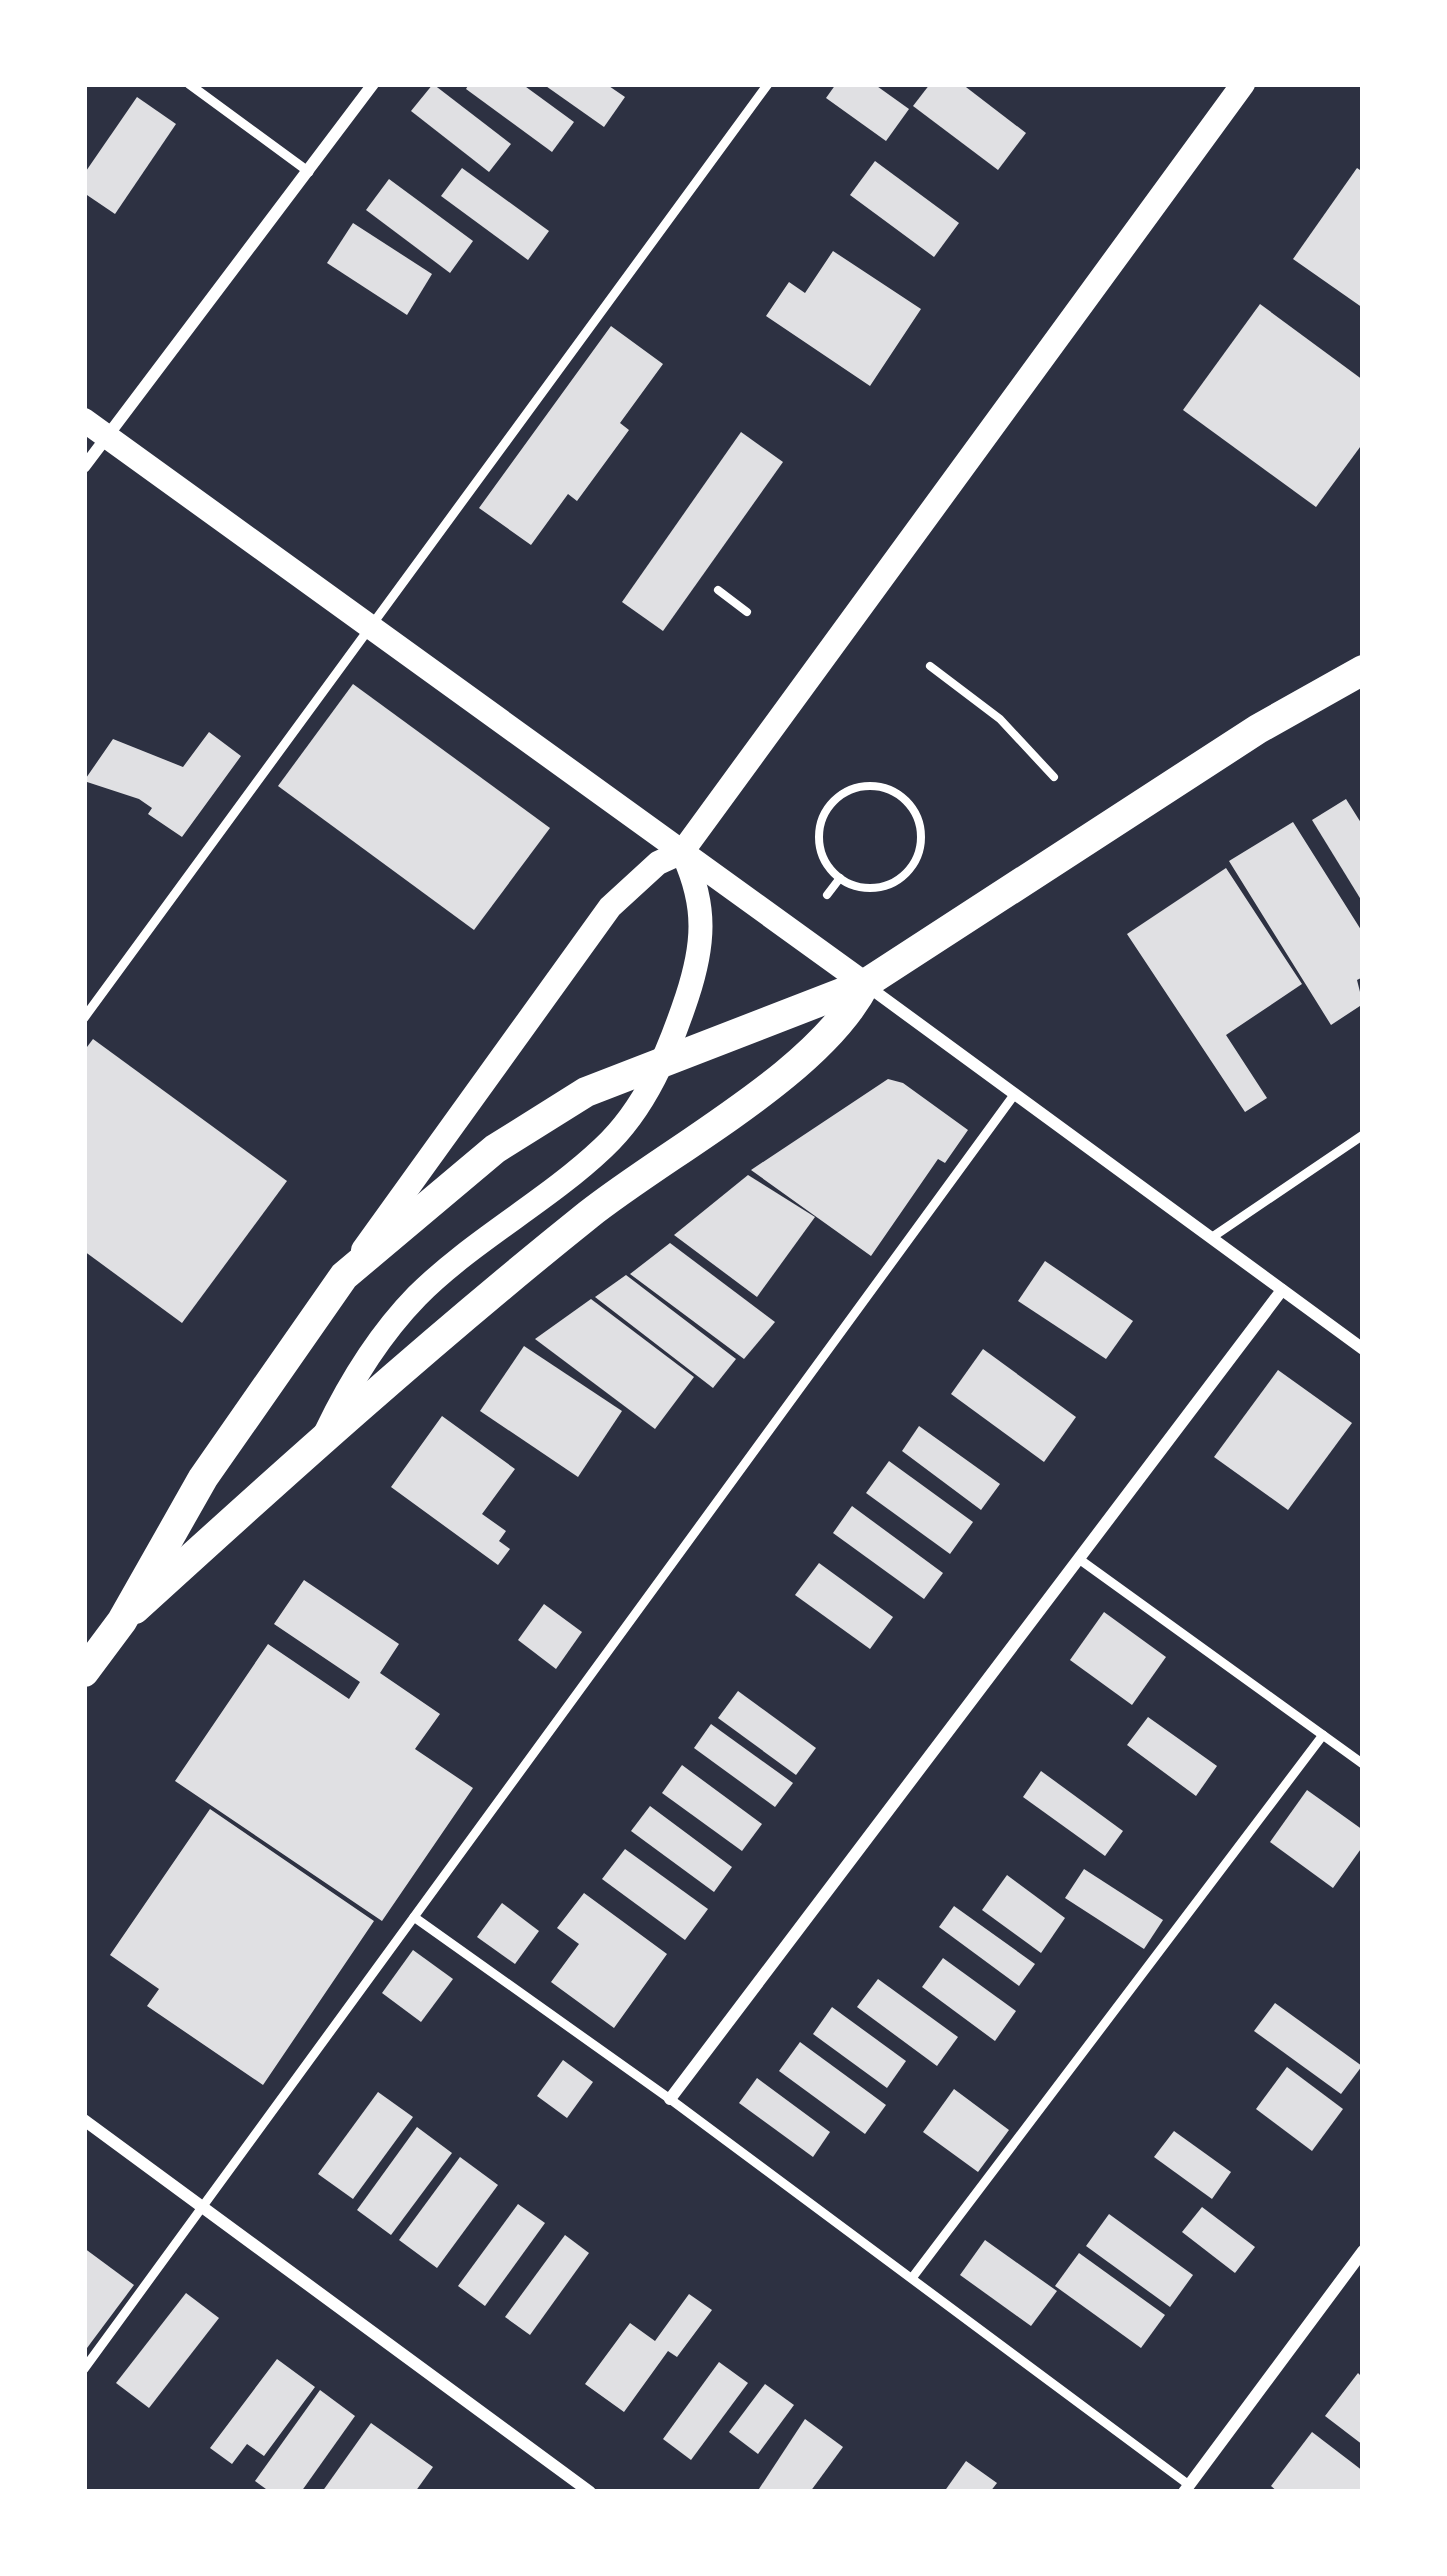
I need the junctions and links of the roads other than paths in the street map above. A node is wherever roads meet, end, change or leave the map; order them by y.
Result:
1 (188, 84) edge
2 (373, 84) edge
3 (768, 84) edge
4 (1243, 84) edge
5 (309, 172) junction
6 (84, 419) edge
7 (106, 436) junction
8 (84, 466) edge
9 (370, 626) junction
10 (1363, 670) edge
11 (682, 852) junction
12 (865, 984) junction
13 (84, 1018) edge
14 (663, 1060) junction
15 (1014, 1095) junction
16 (1363, 1136) edge
17 (1211, 1238) junction
18 (344, 1276) junction
19 (1282, 1290) junction
20 (1363, 1349) edge
21 (326, 1432) junction
22 (1079, 1559) junction
23 (122, 1621) junction
24 (84, 1672) edge
25 (1323, 1735) junction
26 (1363, 1764) edge
27 (414, 1917) junction
28 (670, 2099) junction
29 (84, 2120) edge
30 (202, 2205) junction
31 (1363, 2251) edge
32 (912, 2278) junction
33 (84, 2369) edge
34 (1186, 2488) edge
35 (590, 2492) edge

1 - 5 lane
2 - 5 street
3 - 9 lane
4 - 11 main road
5 - 7 street
6 - 7 main road
7 - 8 street
7 - 9 main road
9 - 11 main road
9 - 13 lane
10 - 12 main road
11 - 12 main road
11 - 14 main road
11 - 18 main road
12 - 14 main road
12 - 15 street
12 - 21 main road
14 - 18 main road
14 - 21 main road
15 - 17 street
15 - 27 lane
16 - 17 lane
17 - 19 street
18 - 23 main road
19 - 20 street
19 - 22 street
21 - 23 main road
22 - 25 lane
22 - 28 street
23 - 24 main road
25 - 26 lane
25 - 32 lane
27 - 28 lane
27 - 30 lane
28 - 32 lane
29 - 30 street
30 - 33 lane
30 - 35 street
31 - 34 street
32 - 34 lane

